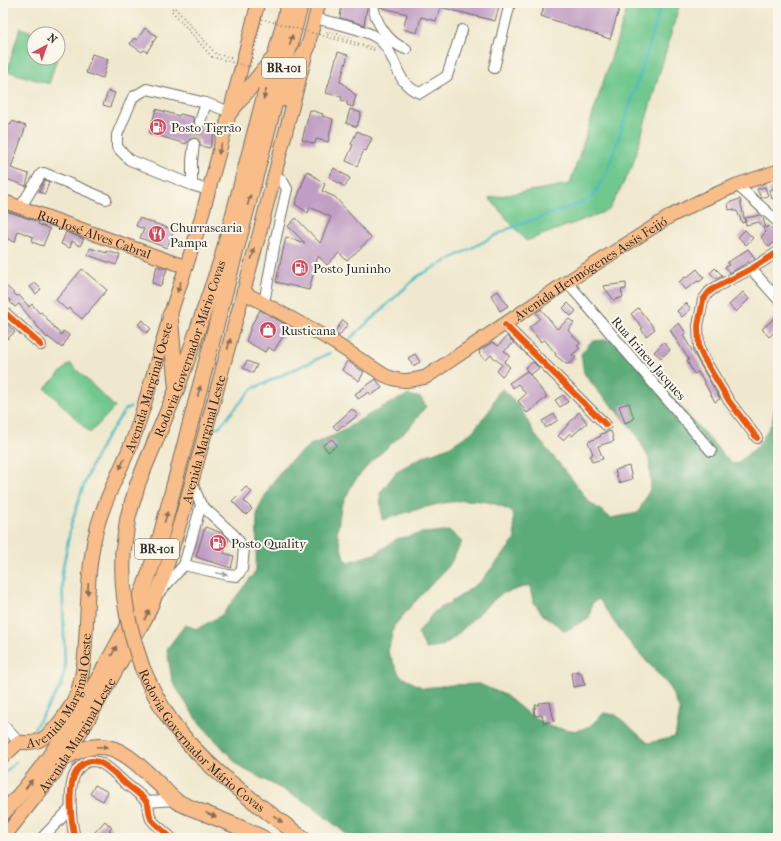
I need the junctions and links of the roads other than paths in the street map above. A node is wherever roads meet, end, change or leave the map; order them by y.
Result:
1 (258, 3) edge
2 (289, 3) edge
3 (301, 3) edge
4 (319, 3) edge
5 (372, 3) edge
6 (510, 3) edge
7 (315, 18) junction
8 (462, 30) dead end
9 (308, 46) junction
10 (406, 50) dead end
11 (275, 56) junction
12 (494, 68) dead end
13 (206, 103) junction
14 (230, 112) junction
15 (200, 122) tunnel mouth
16 (267, 132) junction
17 (194, 144) tunnel mouth
18 (778, 171) edge
19 (275, 173) junction
20 (737, 185) junction
21 (192, 186) junction
22 (208, 190) junction
23 (106, 199) dead end
24 (3, 201) edge
25 (20, 208) junction
26 (778, 222) edge
27 (259, 235) junction
28 (275, 242) junction
29 (778, 252) edge
30 (186, 267) junction
31 (751, 269) junction
32 (567, 282) junction
33 (243, 292) junction
34 (778, 299) edge
35 (264, 303) junction
36 (3, 311) edge
37 (170, 315) junction
38 (505, 325) junction
39 (41, 345) dead end
40 (176, 391) junction
41 (606, 425) dead end
42 (757, 438) dead end
43 (711, 451) dead end
44 (192, 482) junction
45 (201, 505) junction
46 (184, 565) junction
47 (156, 597) junction
48 (3, 725) edge
49 (18, 742) junction
50 (3, 757) edge
51 (65, 758) junction
52 (175, 800) junction
53 (147, 802) junction
54 (71, 808) junction
55 (3, 813) edge
56 (3, 838) edge
57 (42, 838) edge
58 (75, 838) edge
59 (171, 838) edge
60 (263, 838) edge
61 (302, 838) edge

1 - 14 main road, Avenida Marginal Oeste
2 - 11 highway, Rodovia Governador Mário Covas / BR-101
16 -> 3 highway, Rodovia Governador Mário Covas / BR-101
4 - 7 main road, Avenida Marginal Leste
5 - 10 street
6 - 12 street
7 - 8 street
7 - 9 main road, Avenida Marginal Leste
9 - 16 highway
9 - 19 main road, Avenida Marginal Leste
11 - 14 highway
11 -> 40 highway, Rodovia Governador Mário Covas / BR-101
13 - 14 street
13 - 15 street
13 - 21 street
14 -> 22 main road, Avenida Marginal Oeste
55 -> 16 highway, Rodovia Governador Mário Covas / BR-101
17 - 21 street
18 - 20 main road, Avenida Hermógenes Assis Feijó
19 - 27 main road, Avenida Marginal Leste
19 - 28 street
20 - 26 street
20 - 32 main road, Avenida Hermógenes Assis Feijó
21 - 22 street
22 - 30 main road, Avenida Marginal Oeste
23 - 25 street
24 - 25 main road, Rua José Alves Cabral
25 - 30 main road, Rua José Alves Cabral
27 - 28 street
33 -> 27 main road, Avenida Marginal Leste
28 - 35 street
29 - 31 street
30 -> 37 main road, Avenida Marginal Oeste
31 - 34 street
31 - 42 street
32 - 38 main road, Avenida Hermógenes Assis Feijó
32 - 43 street, Rua Irineu Jacques
33 - 35 main road, Avenida Hermógenes Assis Feijó
44 -> 33 main road, Avenida Marginal Leste
35 - 38 main road, Avenida Hermógenes Assis Feijó
36 - 39 street
37 - 40 highway
37 -> 49 main road, Avenida Marginal Oeste
38 - 41 street
40 -> 61 highway, Rodovia Governador Mário Covas / BR-101, bridge
44 - 45 street
44 - 47 main road, Avenida Marginal Leste
45 - 46 street
46 -> 45 street
46 - 47 street
51 -> 47 main road, Avenida Marginal Leste
48 - 49 street
49 - 50 main road
51 -> 52 highway
51 - 56 main road, Avenida Marginal Leste
52 - 53 street
52 -> 60 highway
53 - 54 street
53 - 59 street
54 - 57 street
54 - 58 street

